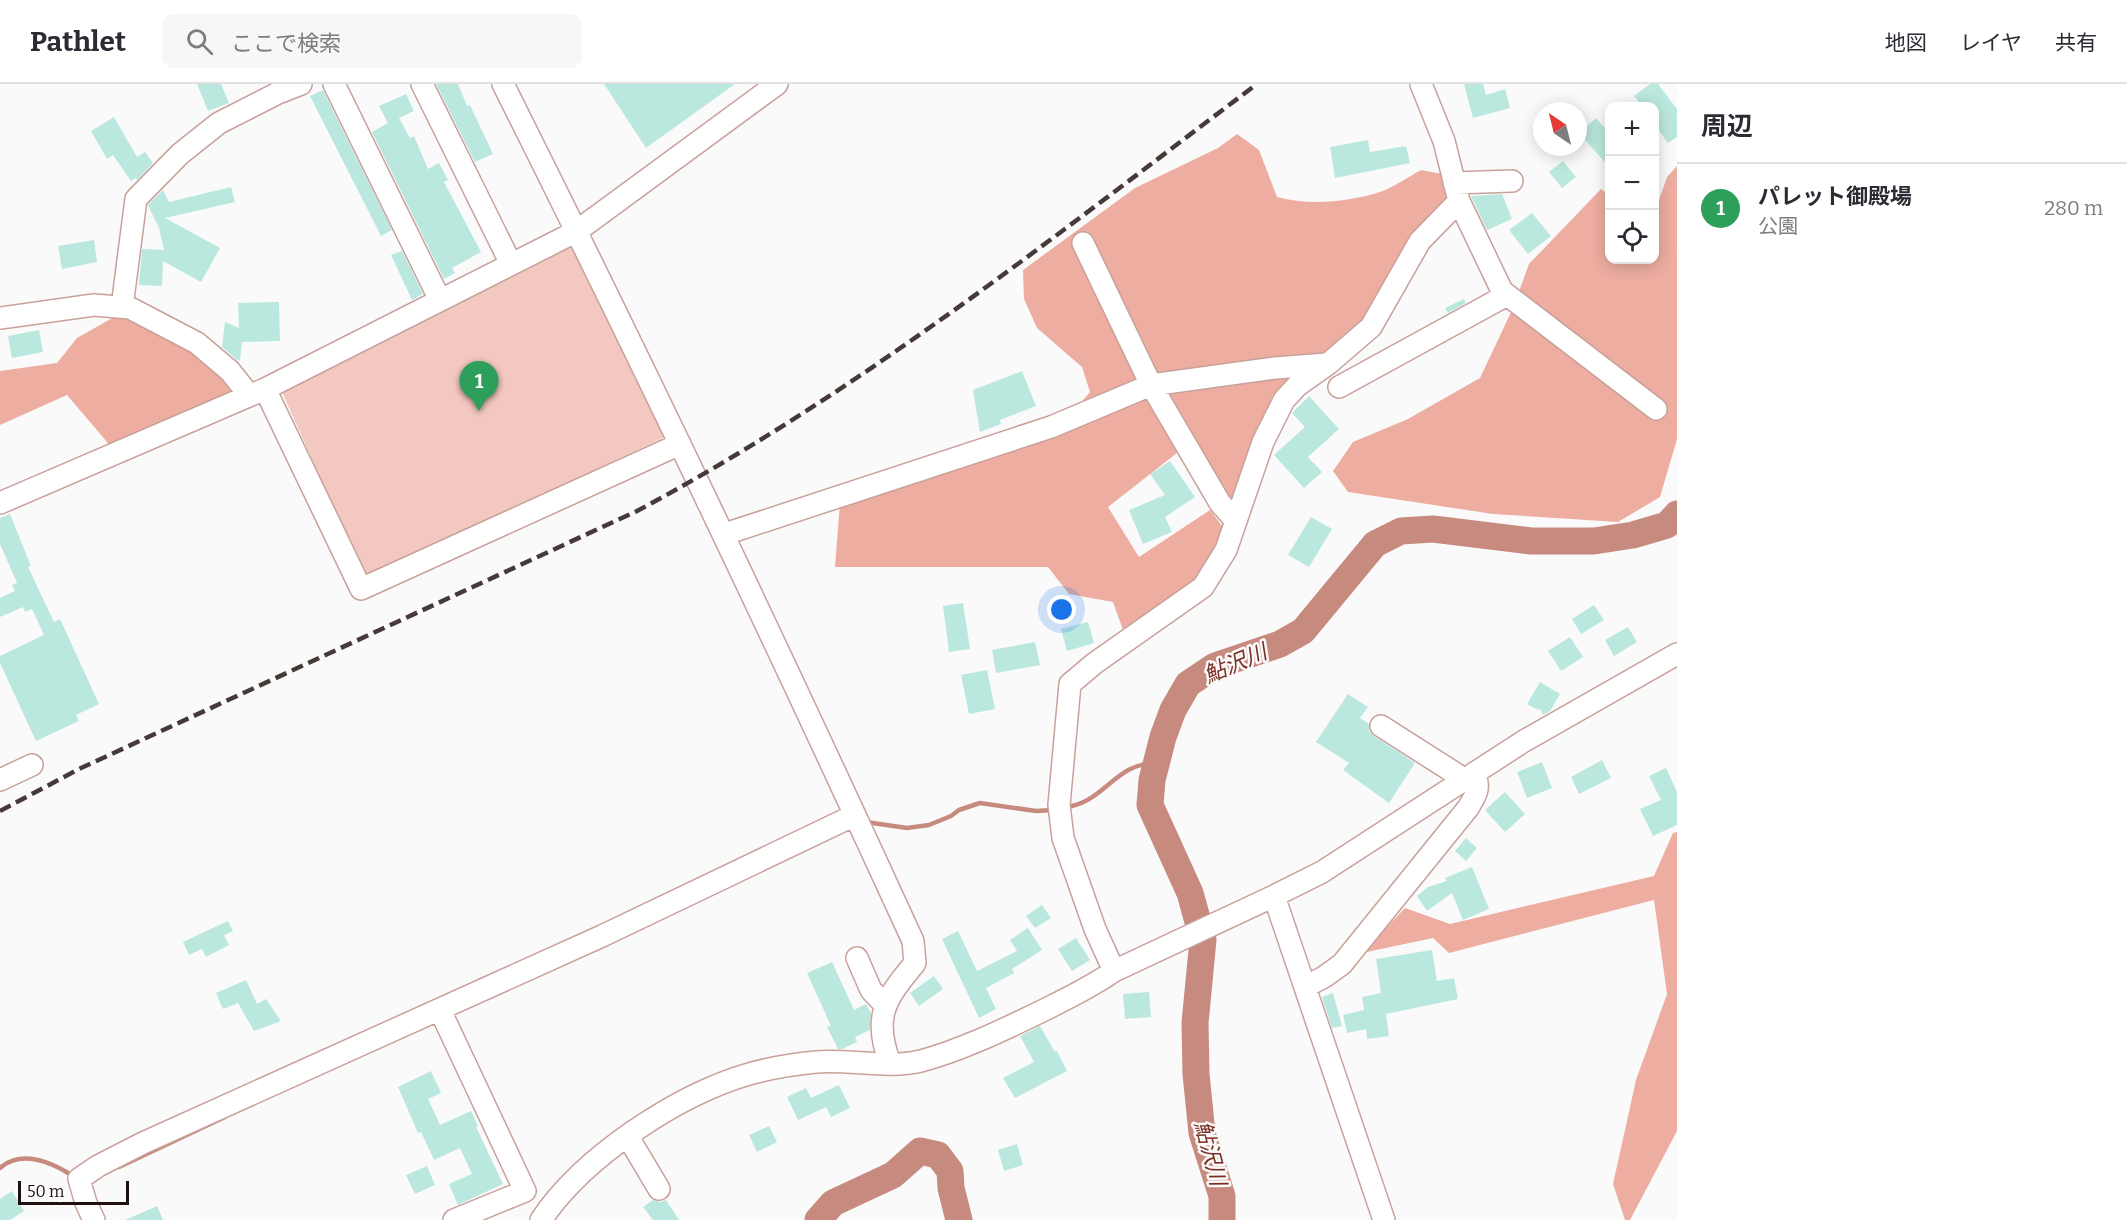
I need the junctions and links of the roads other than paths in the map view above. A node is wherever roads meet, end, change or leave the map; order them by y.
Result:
1 (302, 84) edge
2 (334, 84) edge
3 (422, 84) edge
4 (503, 84) edge
5 (777, 84) edge
6 (1420, 84) edge
7 (278, 88) edge
8 (1512, 181) dead end
9 (1457, 192) junction
10 (577, 231) junction
11 (1083, 243) dead end
12 (511, 264) junction
13 (1507, 295) junction
14 (440, 300) junction
15 (122, 308) junction
16 (0, 318) edge
17 (1328, 364) junction
18 (1151, 385) junction
19 (1339, 387) dead end
20 (257, 392) junction
21 (1656, 409) dead end
22 (680, 444) junction
23 (0, 503) edge
24 (1236, 521) junction
25 (725, 534) junction
26 (1677, 654) edge
27 (1380, 726) dead end
28 (32, 765) dead end
29 (1469, 776) junction
30 (0, 780) edge
31 (855, 815) junction
32 (1274, 896) junction
33 (857, 958) dead end
34 (1114, 971) junction
35 (1305, 987) junction
36 (886, 1006) junction
37 (440, 1010) junction
38 (890, 1063) junction
39 (628, 1137) junction
40 (659, 1189) dead end
41 (94, 1220) edge
42 (454, 1220) edge
43 (541, 1220) edge
44 (1384, 1220) edge

1 - 7 street
2 - 14 street
3 - 12 street
4 - 10 street
5 - 10 street
6 - 9 street
7 - 15 street
8 - 9 street
9 - 13 street
9 - 17 street
10 - 12 street
10 - 22 street
11 - 18 street
12 - 14 street
13 - 19 street
13 - 21 street
14 - 20 street
15 - 16 street
15 - 20 street
17 - 18 street
17 - 24 street
18 - 24 street
18 - 25 street
20 - 22 street
20 - 23 street
22 - 25 street
24 - 34 street
25 - 31 street
26 - 29 street
27 - 29 street
28 - 30 street
29 - 32 street
29 - 35 street
31 - 36 street
31 - 37 street
32 - 34 street
32 - 35 street
33 - 36 street
34 - 38 street
35 - 44 street
36 - 38 street
37 - 41 street
37 - 42 street
38 - 39 street
39 - 40 street
39 - 43 street

